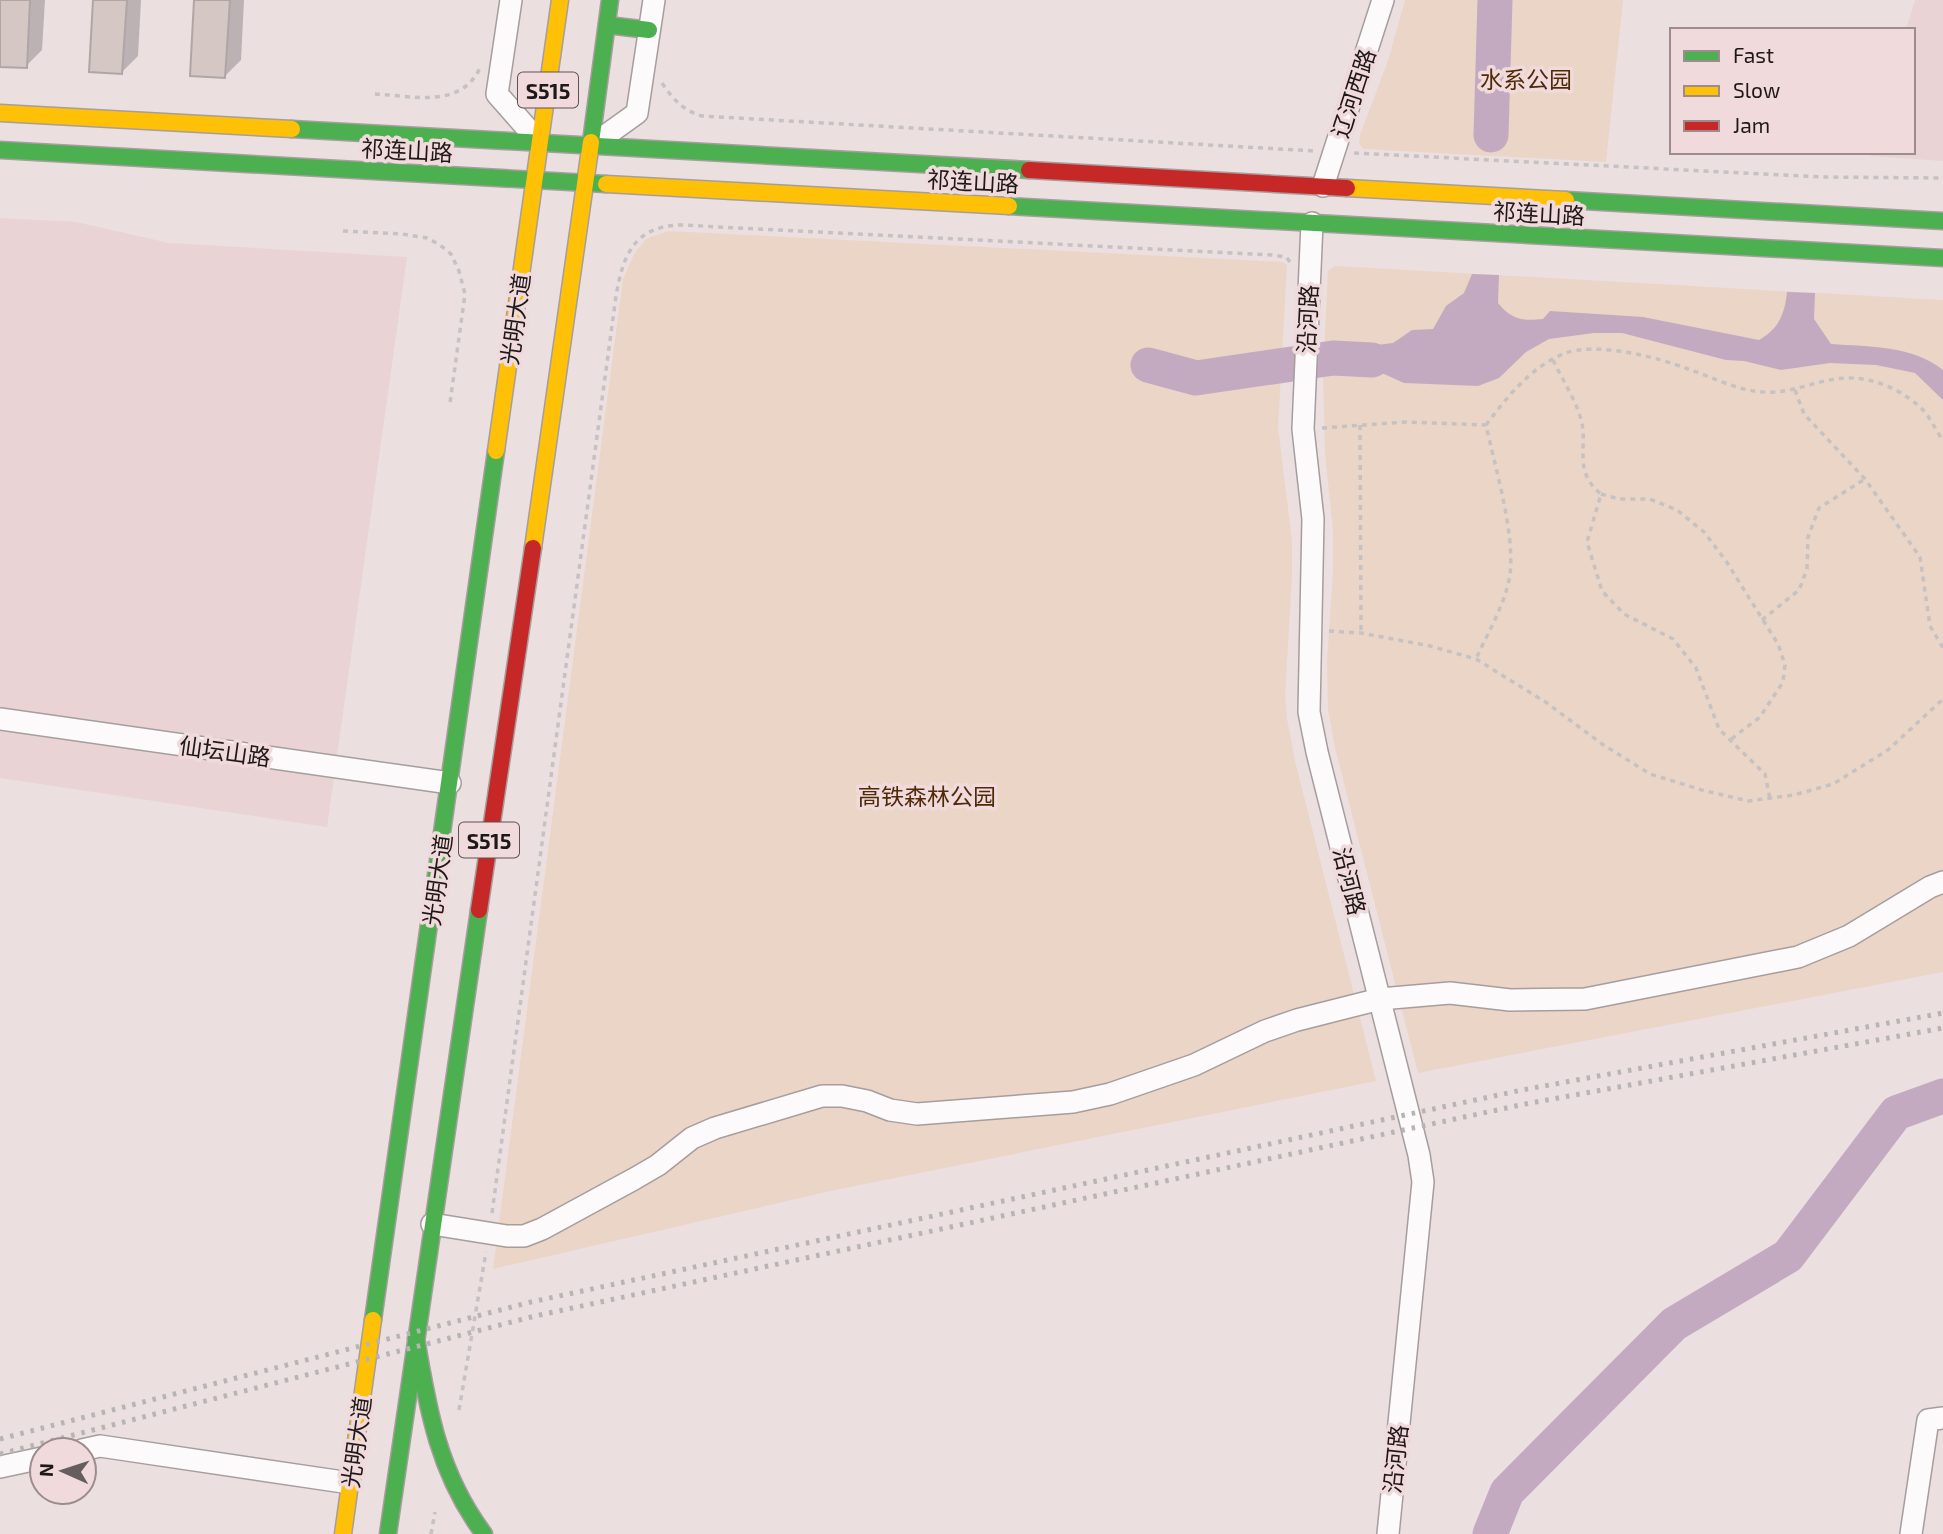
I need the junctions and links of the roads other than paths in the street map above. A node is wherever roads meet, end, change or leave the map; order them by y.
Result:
1 (509, 0) edge
2 (560, 0) edge
3 (610, 0) edge
4 (654, 0) edge
5 (1383, 0) edge
6 (607, 25) junction
7 (649, 30) junction
8 (0, 113) edge
9 (540, 143) junction
10 (591, 146) junction
11 (0, 150) edge
12 (534, 180) junction
13 (586, 183) junction
14 (1323, 186) junction
15 (1943, 220) edge
16 (1312, 223) junction
17 (1943, 258) edge
18 (0, 719) edge
19 (450, 783) junction
20 (1943, 882) edge
21 (1380, 999) junction
22 (432, 1224) junction
23 (416, 1338) junction
24 (1943, 1418) edge
25 (98, 1447) edge
26 (28, 1461) edge
27 (0, 1467) edge
28 (350, 1483) junction
29 (343, 1534) edge
30 (388, 1534) edge
31 (484, 1534) edge
32 (1388, 1534) edge
33 (1911, 1534) edge

1 - 9 street, S515
2 - 9 main road, 光明大道 / S515
3 - 6 main road, 光明大道 / S515
4 - 7 street
5 - 14 street, 辽河西路
6 - 7 main road
6 - 10 main road, 光明大道 / S515
7 - 10 street
8 - 9 main road, 祁连山路
9 - 10 main road, 祁连山路
9 - 12 main road, 光明大道 / S515
10 - 13 main road, 光明大道 / S515
10 - 14 main road, 祁连山路
11 - 12 main road, 祁连山路
12 - 13 main road, 祁连山路
12 - 19 main road, 光明大道 / S515
13 - 16 main road, 祁连山路
13 - 22 main road, 光明大道 / S515
14 - 15 main road, 祁连山路
16 - 17 main road, 祁连山路
16 - 21 street, 沿河路
18 - 19 street, 仙坛山路
19 - 28 main road, 光明大道 / S515
20 - 21 street
21 - 22 street
21 - 32 street, 沿河路
22 - 23 main road, 光明大道 / S515
23 - 30 main road, 光明大道 / S515
23 - 31 main road
24 - 33 street
25 - 28 street
26 - 27 street
28 - 29 main road, 光明大道 / S515

